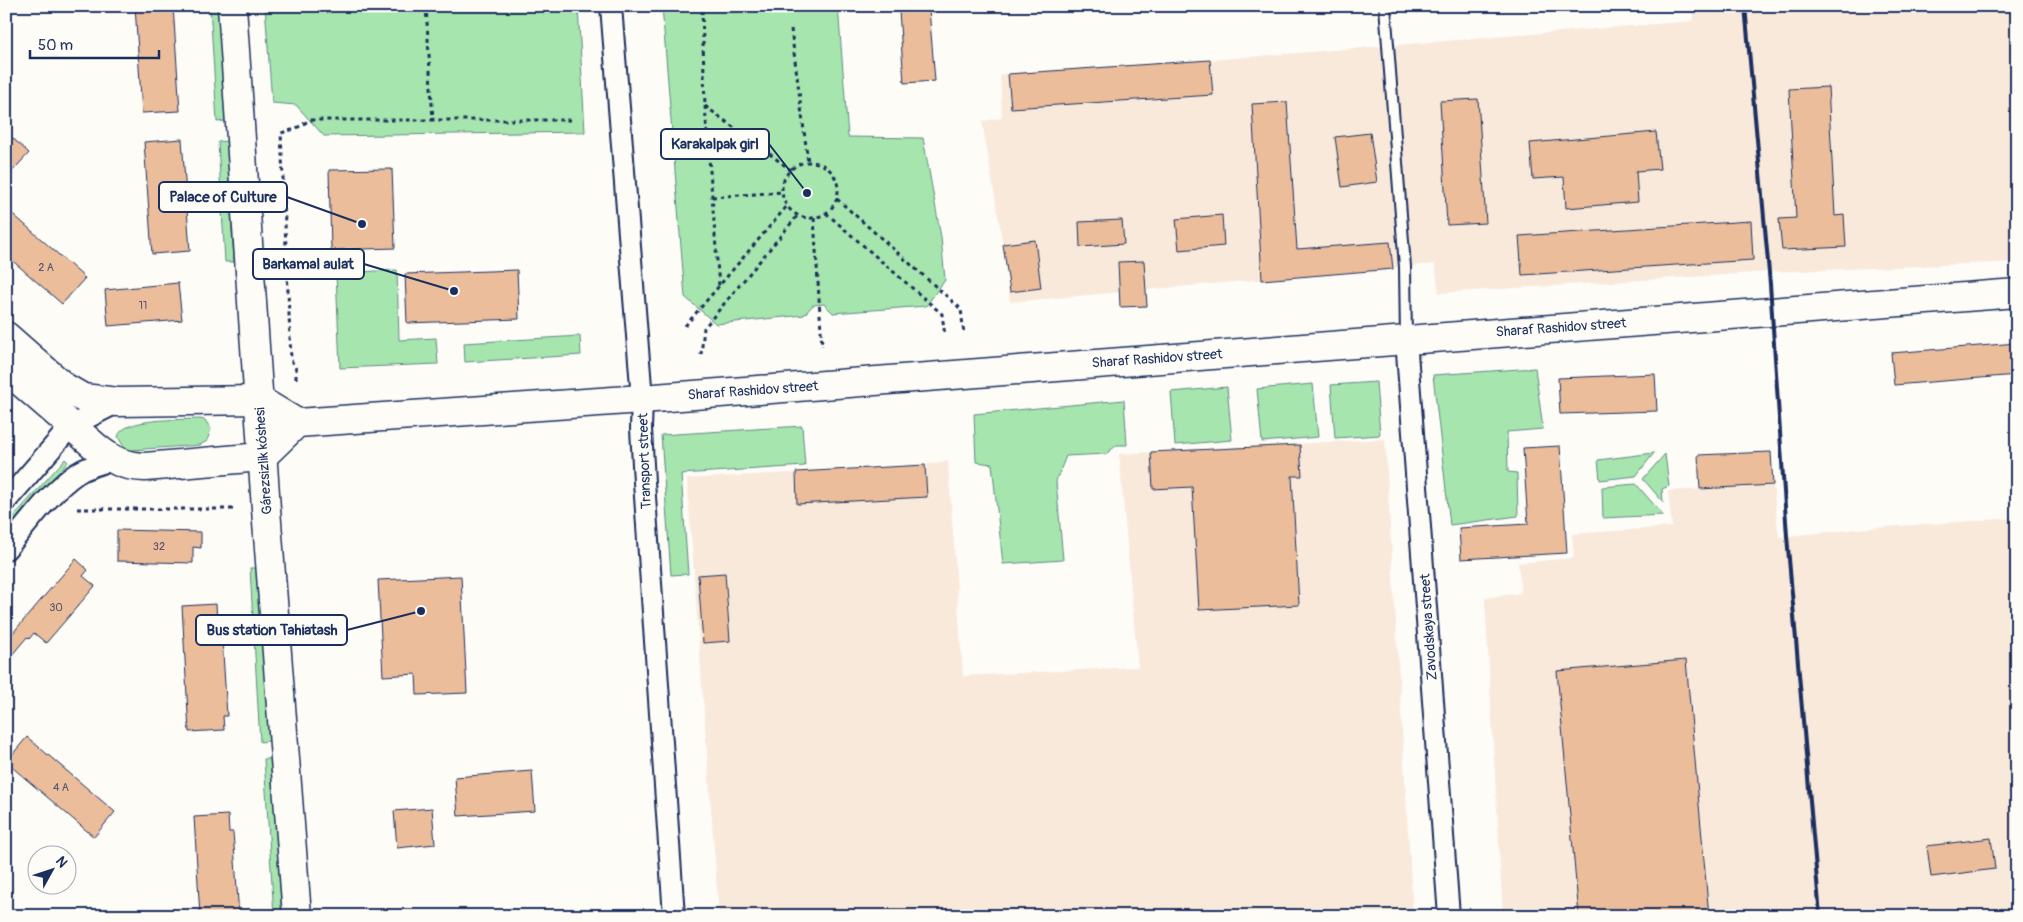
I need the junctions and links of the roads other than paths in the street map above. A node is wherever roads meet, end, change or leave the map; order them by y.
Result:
1 (232, 6) edge
2 (611, 6) edge
3 (1385, 6) edge
4 (2017, 293) edge
5 (6, 336) edge
6 (1406, 339) junction
7 (6, 369) edge
8 (56, 396) junction
9 (642, 398) junction
10 (259, 400) junction
11 (118, 402) junction
12 (297, 423) junction
13 (71, 426) junction
14 (262, 457) junction
15 (112, 460) junction
16 (6, 501) edge
17 (6, 549) edge
18 (297, 916) edge
19 (674, 916) edge
20 (1449, 916) edge

1 - 10 main road, Gárezsizlik kóshesi
2 - 9 street, Transport street
3 - 6 lane
4 - 6 main road, Sharaf Rashidov street
5 - 8 main road
6 - 9 main road, Sharaf Rashidov street
6 - 20 street, Zavodskaya street
7 - 8 main road
8 - 11 main road
8 - 13 main road
9 - 12 main road, Sharaf Rashidov street
9 - 19 street, Transport street
10 - 11 main road
10 - 12 main road
10 - 14 main road, Gárezsizlik kóshesi
11 - 13 street
12 - 14 main road
13 - 15 main road
13 - 16 street
14 - 15 main road
14 - 18 main road, Gárezsizlik kóshesi
15 - 17 street

